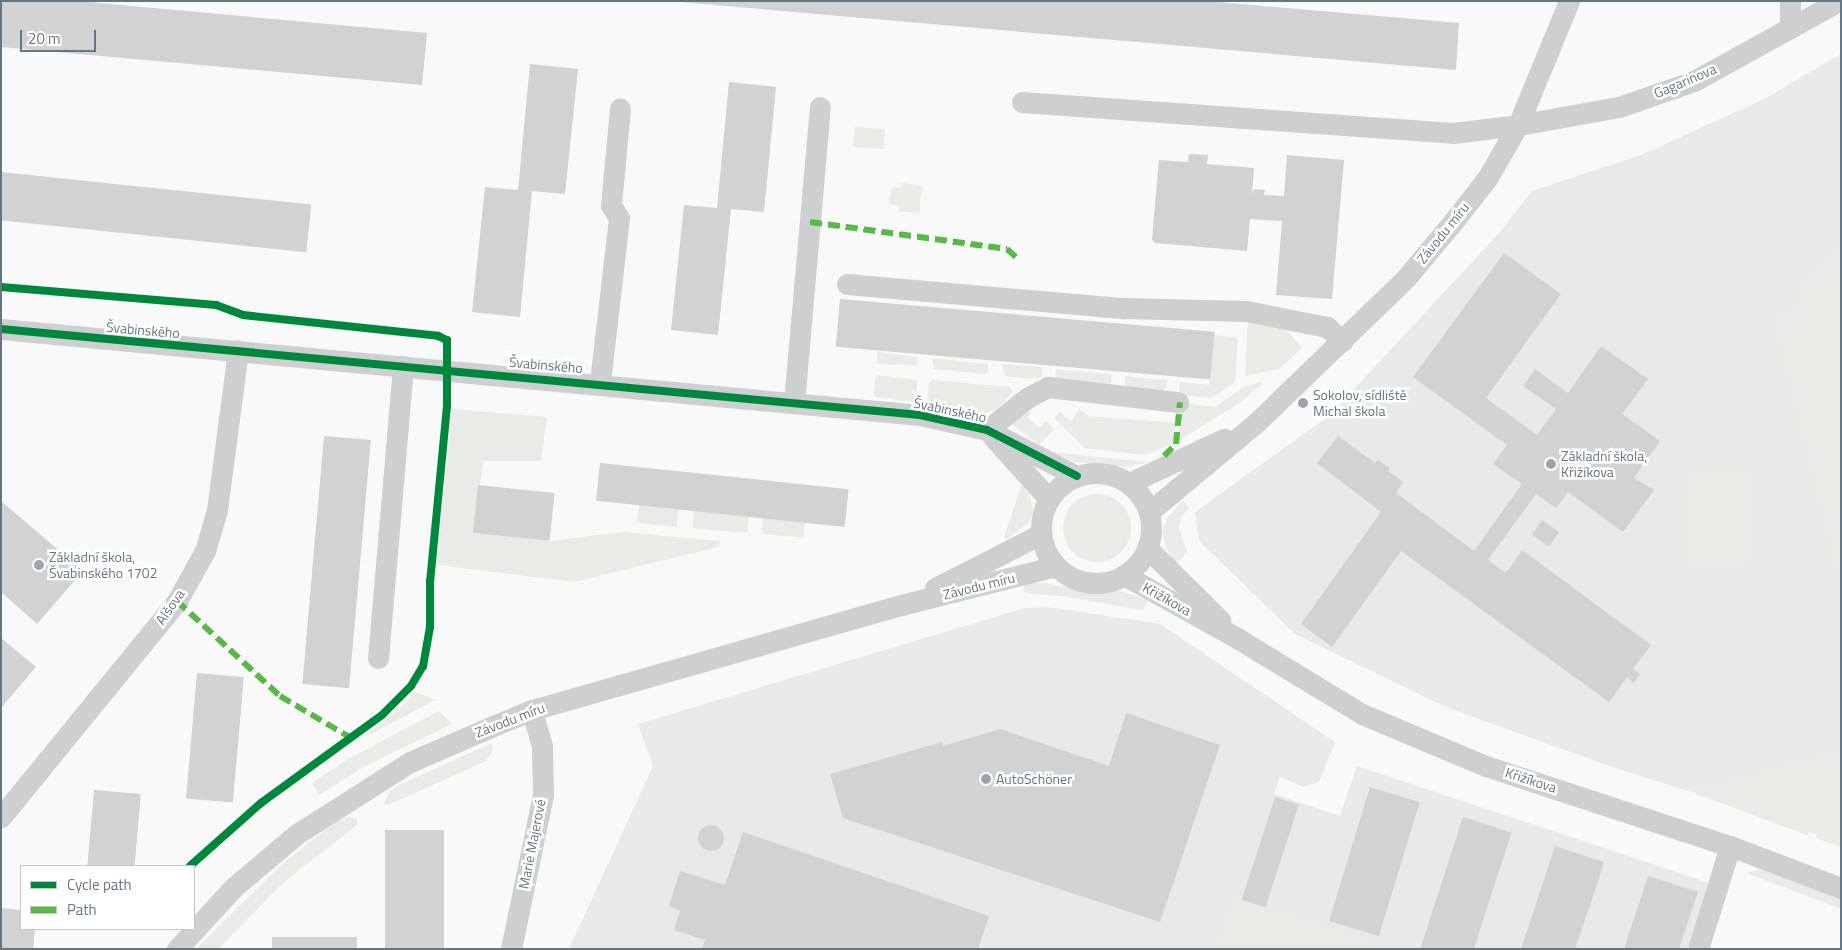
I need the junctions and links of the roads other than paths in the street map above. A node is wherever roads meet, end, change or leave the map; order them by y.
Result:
1 (1569, 1) edge
2 (1790, 1) edge
3 (1840, 1) edge
4 (1790, 28) junction
5 (1022, 102) dead end
6 (820, 107) dead end
7 (620, 108) dead end
8 (1518, 125) junction
9 (847, 284) dead end
10 (1, 329) edge
11 (1342, 341) junction
12 (238, 350) junction
13 (403, 366) junction
14 (600, 382) junction
15 (1178, 402) dead end
16 (794, 403) junction
17 (1257, 422) junction
18 (987, 430) junction
19 (1076, 476) junction
20 (1129, 483) junction
21 (1049, 499) junction
22 (1149, 512) junction
23 (1041, 534) junction
24 (1147, 548) junction
25 (1056, 566) junction
26 (1124, 575) junction
27 (902, 605) junction
28 (1237, 638) junction
29 (378, 658) dead end
30 (532, 710) junction
31 (1, 817) edge
32 (1730, 846) junction
33 (1841, 888) edge
34 (195, 929) edge
35 (194, 930) edge
36 (177, 949) edge
37 (511, 949) edge
38 (1698, 949) edge

1 - 8 street, Závodu míru
2 - 4 street
3 - 4 street, Gagarinova
4 - 8 street, Gagarinova
5 - 8 street, Gagarinova
6 - 16 street
7 - 14 street
8 - 11 street, Závodu míru
9 - 11 street
10 - 12 street, Švabinského
11 - 17 street, Závodu míru
12 - 13 street, Švabinského
12 - 31 street, Alšova
13 - 14 street, Švabinského
13 - 29 street
14 - 16 street, Švabinského
15 - 18 street
16 - 18 street, Švabinského
17 - 20 street, Závodu míru
17 - 22 street, Závodu míru
18 - 19 street, Švabinského
18 - 21 street, Švabinského
19 - 20 street
19 - 21 street
20 - 22 street
21 - 23 street
22 - 24 street
23 - 25 street
23 - 27 street, Závodu míru
24 - 26 street
24 - 28 street, Křižíkova
25 - 26 street
25 - 27 street, Závodu míru
26 - 28 street, Křižíkova
27 - 30 street, Závodu míru
28 - 32 street, Křižíkova
30 - 34 street, Závodu míru
30 - 37 street, Marie Majerové
32 - 33 street, Křižíkova
32 - 38 street
35 - 36 street, Závodu míru

